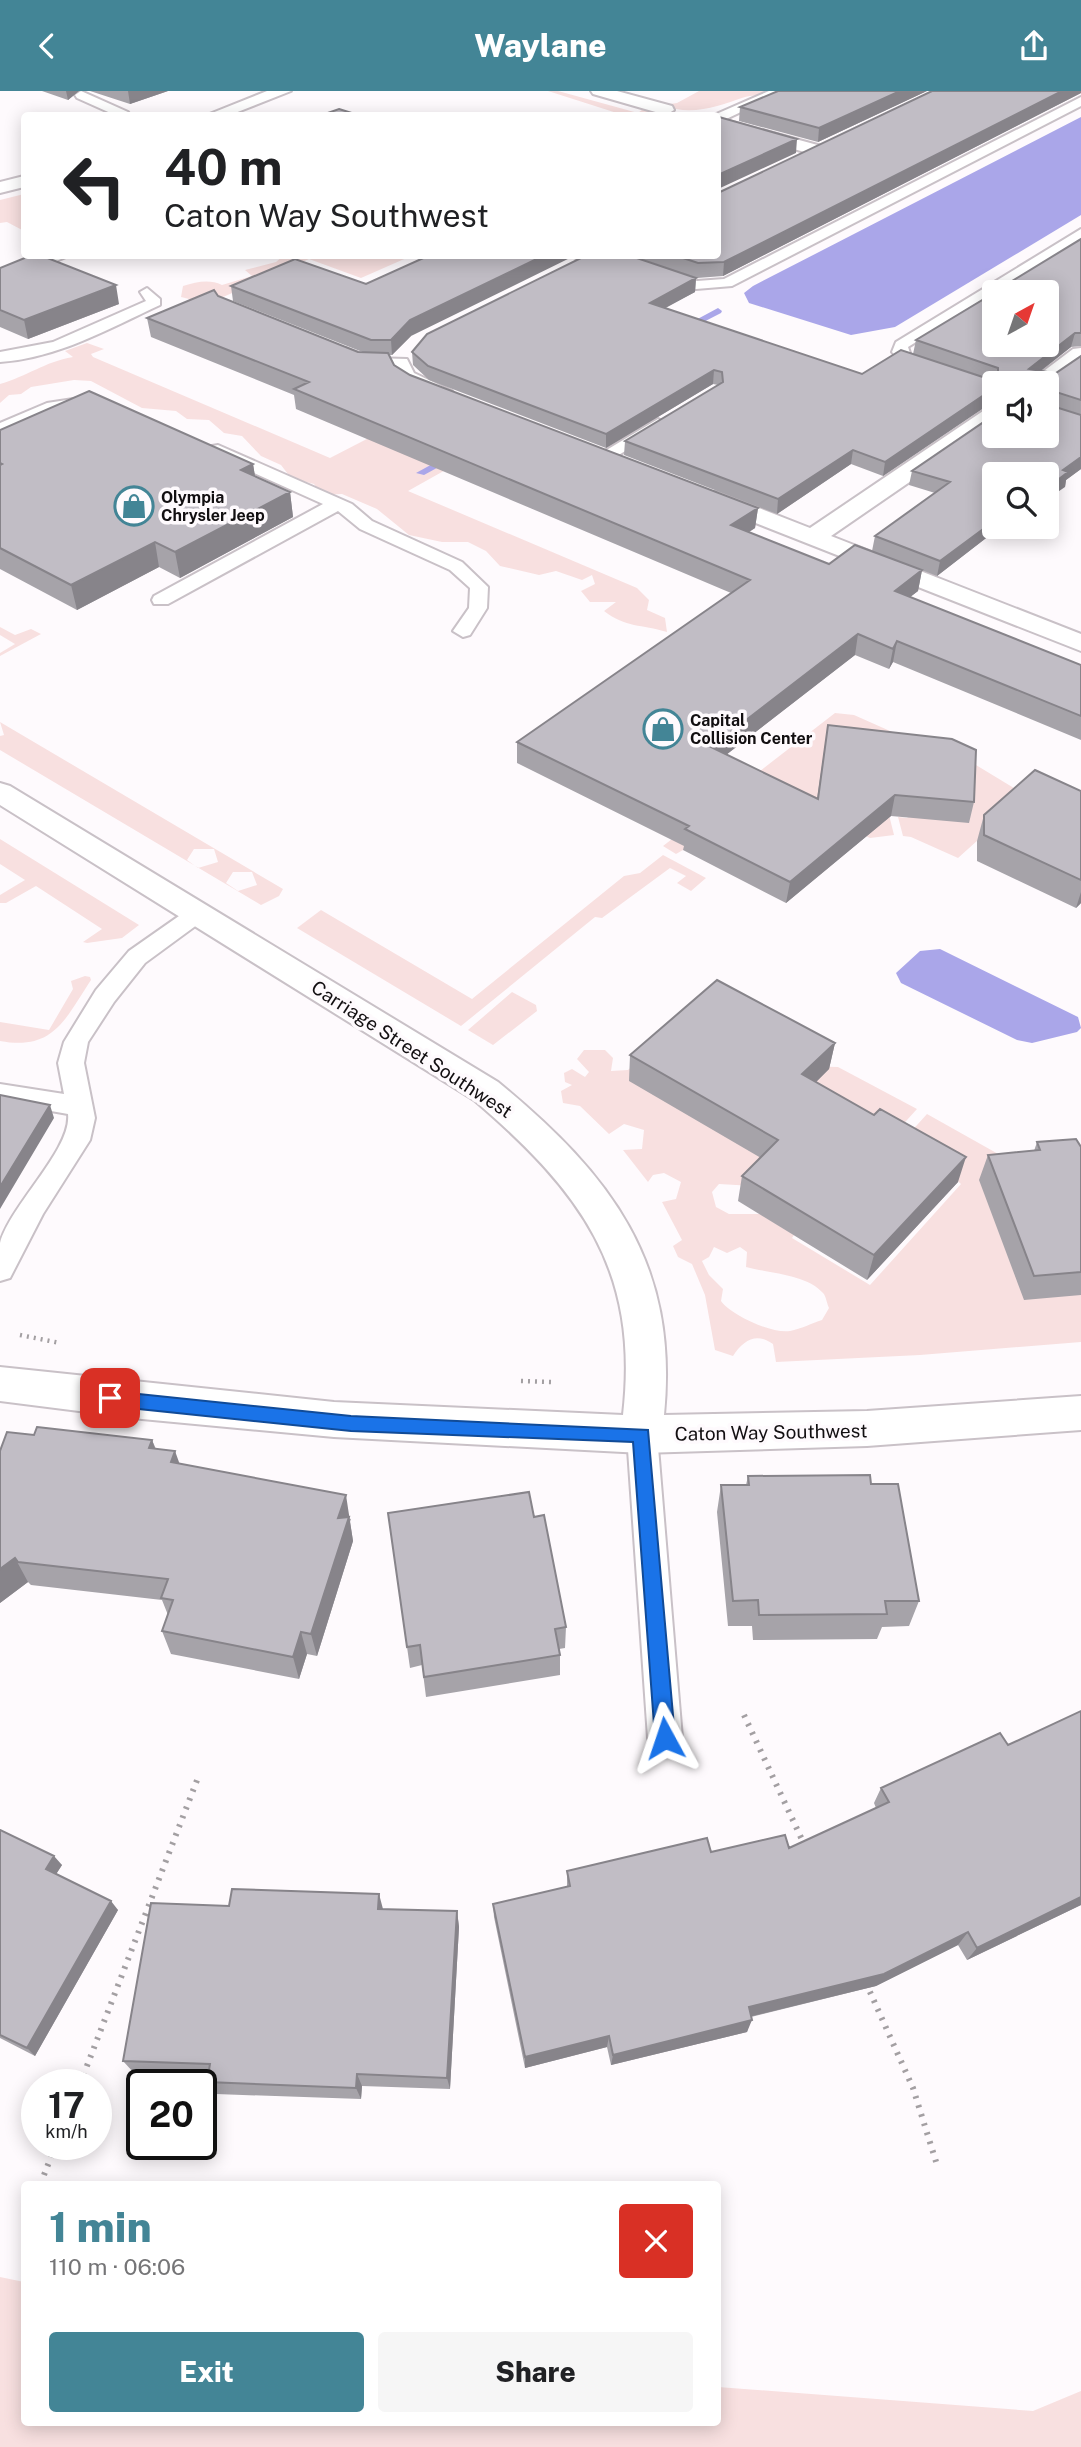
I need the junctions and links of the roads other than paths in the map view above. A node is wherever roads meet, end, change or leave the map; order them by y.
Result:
1 (283, 91) edge
2 (599, 91) edge
3 (779, 91) edge
4 (81, 95) dead end
5 (1081, 101) edge
6 (666, 110) dead end
7 (118, 112) edge
8 (224, 112) edge
9 (721, 117) edge
10 (721, 124) edge
11 (789, 166) edge
12 (21, 182) edge
13 (0, 188) edge
14 (1081, 233) edge
15 (54, 259) edge
16 (587, 259) edge
17 (0, 280) edge
18 (147, 292) dead end
19 (318, 344) edge
20 (1081, 354) edge
21 (0, 357) edge
22 (1056, 371) edge
23 (982, 385) edge
24 (459, 402) edge
25 (116, 404) edge
26 (670, 417) edge
27 (982, 422) edge
28 (0, 429) edge
29 (202, 443) edge
30 (577, 447) edge
31 (603, 457) junction
32 (627, 466) edge
33 (689, 490) edge
34 (337, 504) junction
35 (813, 537) junction
36 (161, 600) dead end
37 (463, 631) dead end
38 (1081, 643) edge
39 (0, 792) edge
40 (197, 914) junction
41 (0, 1093) edge
42 (79, 1106) junction
43 (0, 1270) edge
44 (0, 1384) edge
45 (1081, 1413) edge
46 (642, 1435) junction
47 (665, 1738) dead end

1 - 8 street
2 - 6 street
3 - 9 lane
4 - 7 lane
5 - 16 lane
10 - 11 street
12 - 13 street
14 - 23 lane
15 - 17 lane
18 - 21 lane
19 - 24 street
20 - 22 street
25 - 28 lane
26 - 31 lane
27 - 35 street
29 - 34 lane
30 - 31 street
31 - 32 street
33 - 35 street
34 - 36 lane
34 - 37 lane
35 - 38 street
39 - 40 street, Carriage Street Southwest
40 - 42 lane
40 - 46 street, Carriage Street Southwest
41 - 42 lane
42 - 43 lane
44 - 46 street, Caton Way Southwest
45 - 46 street, Caton Way Southwest
46 - 47 lane

